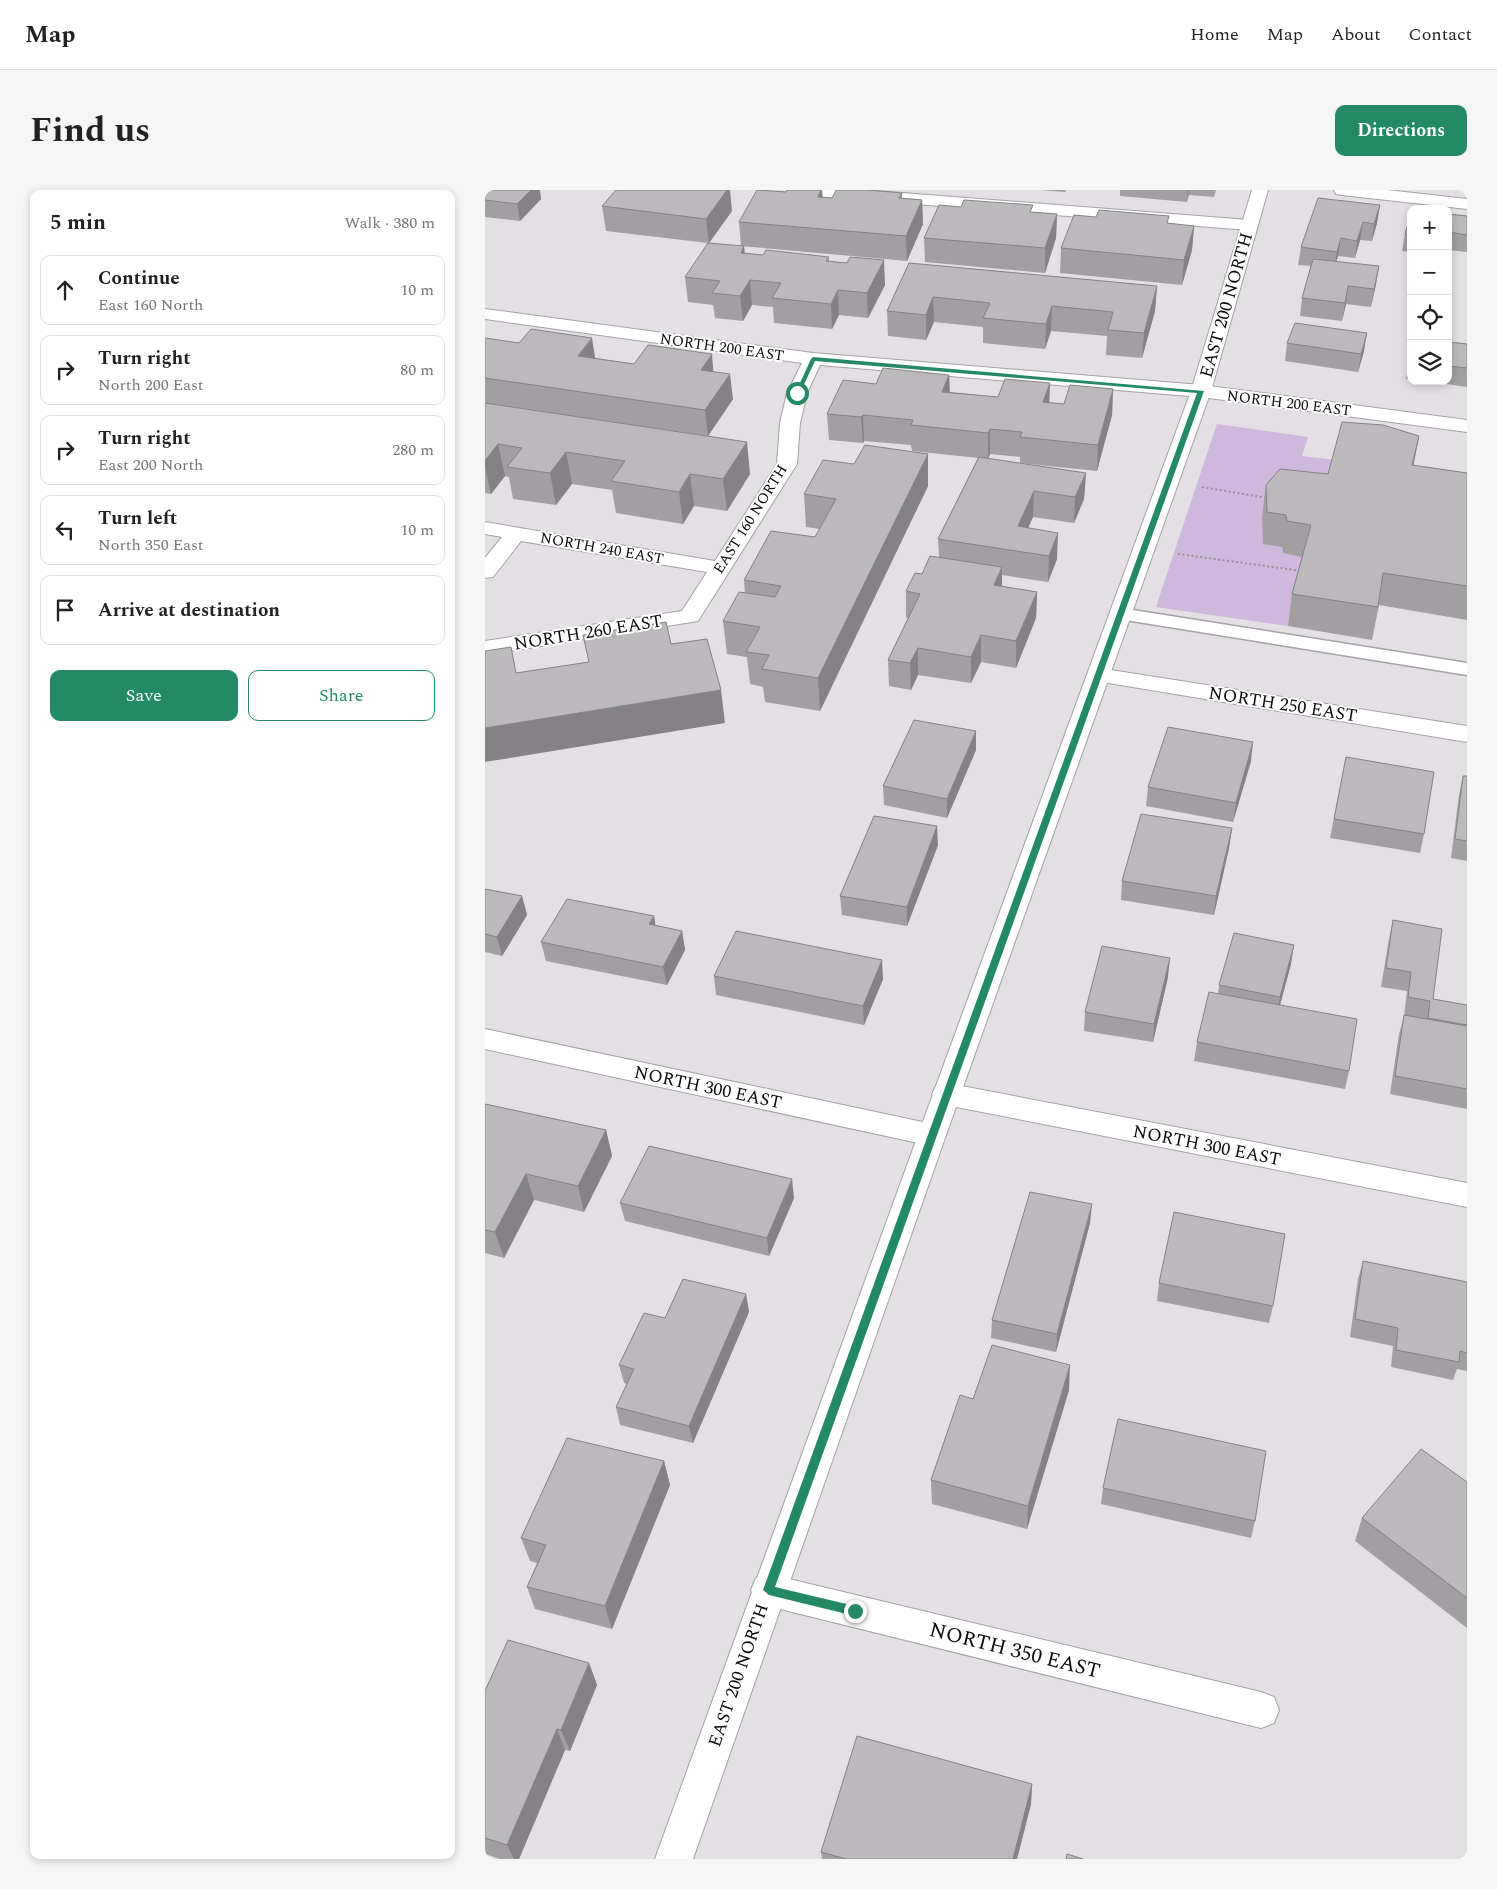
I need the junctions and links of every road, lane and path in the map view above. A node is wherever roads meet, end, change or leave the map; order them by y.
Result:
1 (799, 190) edge
2 (1260, 190) edge
3 (1342, 190) edge
4 (1467, 204) edge
5 (1249, 225) junction
6 (485, 314) edge
7 (813, 359) junction
8 (1201, 391) junction
9 (1467, 426) edge
10 (1196, 487) dead end
11 (1275, 499) edge
12 (485, 528) edge
13 (516, 533) junction
14 (1175, 553) dead end
15 (719, 568) junction
16 (1302, 571) edge
17 (485, 572) edge
18 (1121, 614) junction
19 (690, 616) joint
20 (485, 648) edge
21 (1467, 670) edge
22 (1099, 675) junction
23 (1467, 734) edge
24 (485, 1039) edge
25 (947, 1094) junction
26 (932, 1135) junction
27 (1467, 1195) edge
28 (769, 1590) junction
29 (1261, 1710) dead end
30 (674, 1859) edge

1 - 5 street
2 - 5 street, EAST 200 NORTH
3 - 4 street
5 - 8 street, EAST 200 NORTH
6 - 7 street, NORTH 200 EAST
7 - 8 street, NORTH 200 EAST
7 - 15 street, EAST 160 NORTH
8 - 9 street, NORTH 200 EAST
8 - 18 street, EAST 200 NORTH
10 - 11 path
12 - 13 street, NORTH 240 EAST
13 - 15 street, NORTH 240 EAST
13 - 17 street
14 - 16 path
15 - 19 street, EAST 160 NORTH
18 - 21 lane
18 - 22 street, EAST 200 NORTH
19 - 20 street, NORTH 260 EAST
22 - 23 street, NORTH 250 EAST
22 - 25 street, EAST 200 NORTH
24 - 26 street, NORTH 300 EAST
25 - 26 street, EAST 200 NORTH
25 - 27 street, NORTH 300 EAST
26 - 28 street, EAST 200 NORTH
28 - 29 street, NORTH 350 EAST
28 - 30 street, EAST 200 NORTH

